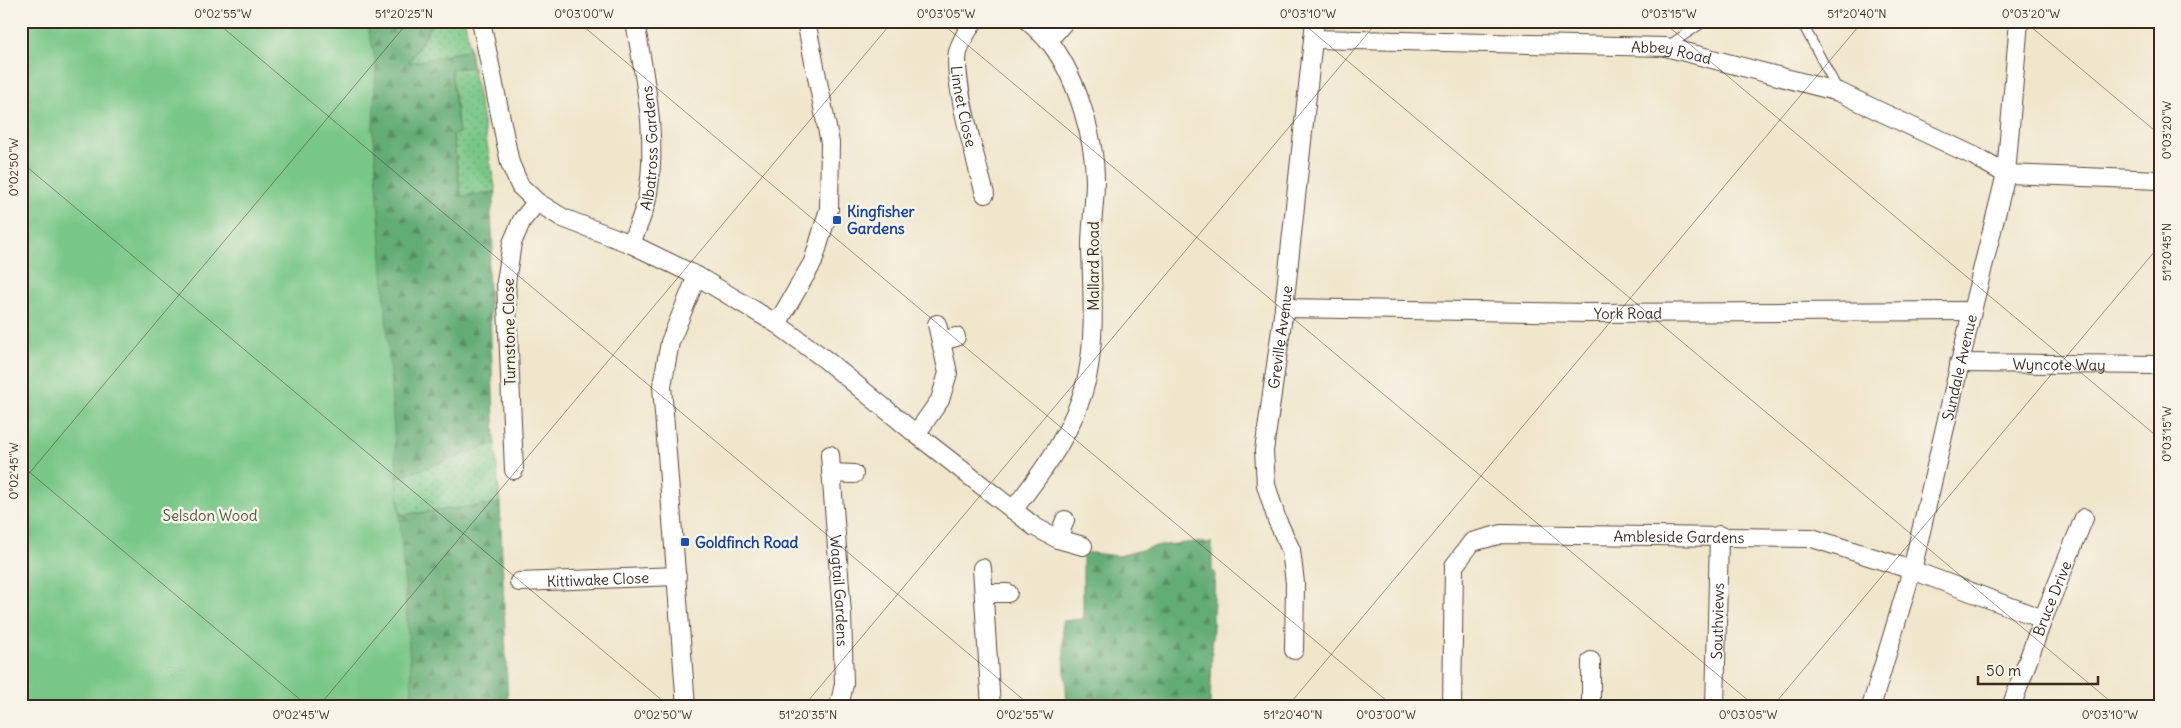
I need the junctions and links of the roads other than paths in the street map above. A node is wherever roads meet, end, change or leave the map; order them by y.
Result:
1 (480, 21) edge
2 (635, 21) edge
3 (806, 21) edge
4 (974, 21) edge
5 (1028, 21) edge
6 (1065, 21) edge
7 (1315, 21) edge
8 (1705, 21) edge
9 (1801, 21) edge
10 (2020, 21) edge
11 (1313, 39) junction
12 (1048, 41) junction
13 (1666, 47) junction
14 (1839, 92) junction
15 (2006, 174) junction
16 (2160, 180) edge
17 (985, 194) dead end
18 (537, 202) junction
19 (632, 244) junction
20 (697, 276) junction
21 (1284, 308) junction
22 (1972, 311) junction
23 (777, 324) junction
24 (938, 324) dead end
25 (1959, 363) junction
26 (2160, 365) edge
27 (916, 434) junction
28 (830, 455) dead end
29 (514, 470) dead end
30 (831, 473) junction
31 (854, 474) dead end
32 (1014, 510) junction
33 (2084, 518) dead end
34 (1065, 520) dead end
35 (1719, 536) junction
36 (1058, 539) junction
37 (1083, 546) dead end
38 (982, 568) dead end
39 (1912, 570) junction
40 (677, 576) junction
41 (519, 582) dead end
42 (1008, 593) dead end
43 (984, 594) junction
44 (2043, 619) junction
45 (1294, 650) dead end
46 (1590, 661) dead end
47 (686, 707) edge
48 (839, 707) edge
49 (991, 707) edge
50 (1452, 707) edge
51 (1590, 707) edge
52 (1715, 707) edge
53 (1871, 707) edge
54 (2011, 707) edge

1 - 18 street
2 - 19 street, Albatross Gardens
3 - 23 street
4 - 17 street, Linnet Close
5 - 12 street, Mallard Road
6 - 12 street
7 - 11 street, Greville Avenue
8 - 13 lane
9 - 14 lane
10 - 15 street, Sundale Avenue
11 - 13 street, Abbey Road
11 - 21 street, Greville Avenue
12 - 32 street, Mallard Road
13 - 14 street, Abbey Road
14 - 15 street, Abbey Road
15 - 16 street
15 - 22 street, Sundale Avenue
18 - 19 street
18 - 29 street, Turnstone Close
19 - 20 street
20 - 23 street
20 - 40 street
21 - 22 street, York Road
21 - 45 street, Greville Avenue
22 - 25 street, Sundale Avenue
23 - 27 street
24 - 27 street
25 - 26 street, Wyncote Way
25 - 39 street, Sundale Avenue
27 - 32 street
28 - 30 street, Wagtail Gardens
30 - 31 street
30 - 48 street, Wagtail Gardens
32 - 36 street
33 - 44 street, Bruce Drive
34 - 36 street
35 - 39 street, Ambleside Gardens
35 - 50 street, Ambleside Gardens
35 - 52 street, Southviews
36 - 37 street
38 - 43 street
39 - 44 street, Ambleside Gardens
39 - 53 street, Sundale Avenue
40 - 41 street, Kittiwake Close
40 - 47 street
42 - 43 street
43 - 49 street
44 - 54 street, Bruce Drive
46 - 51 street

